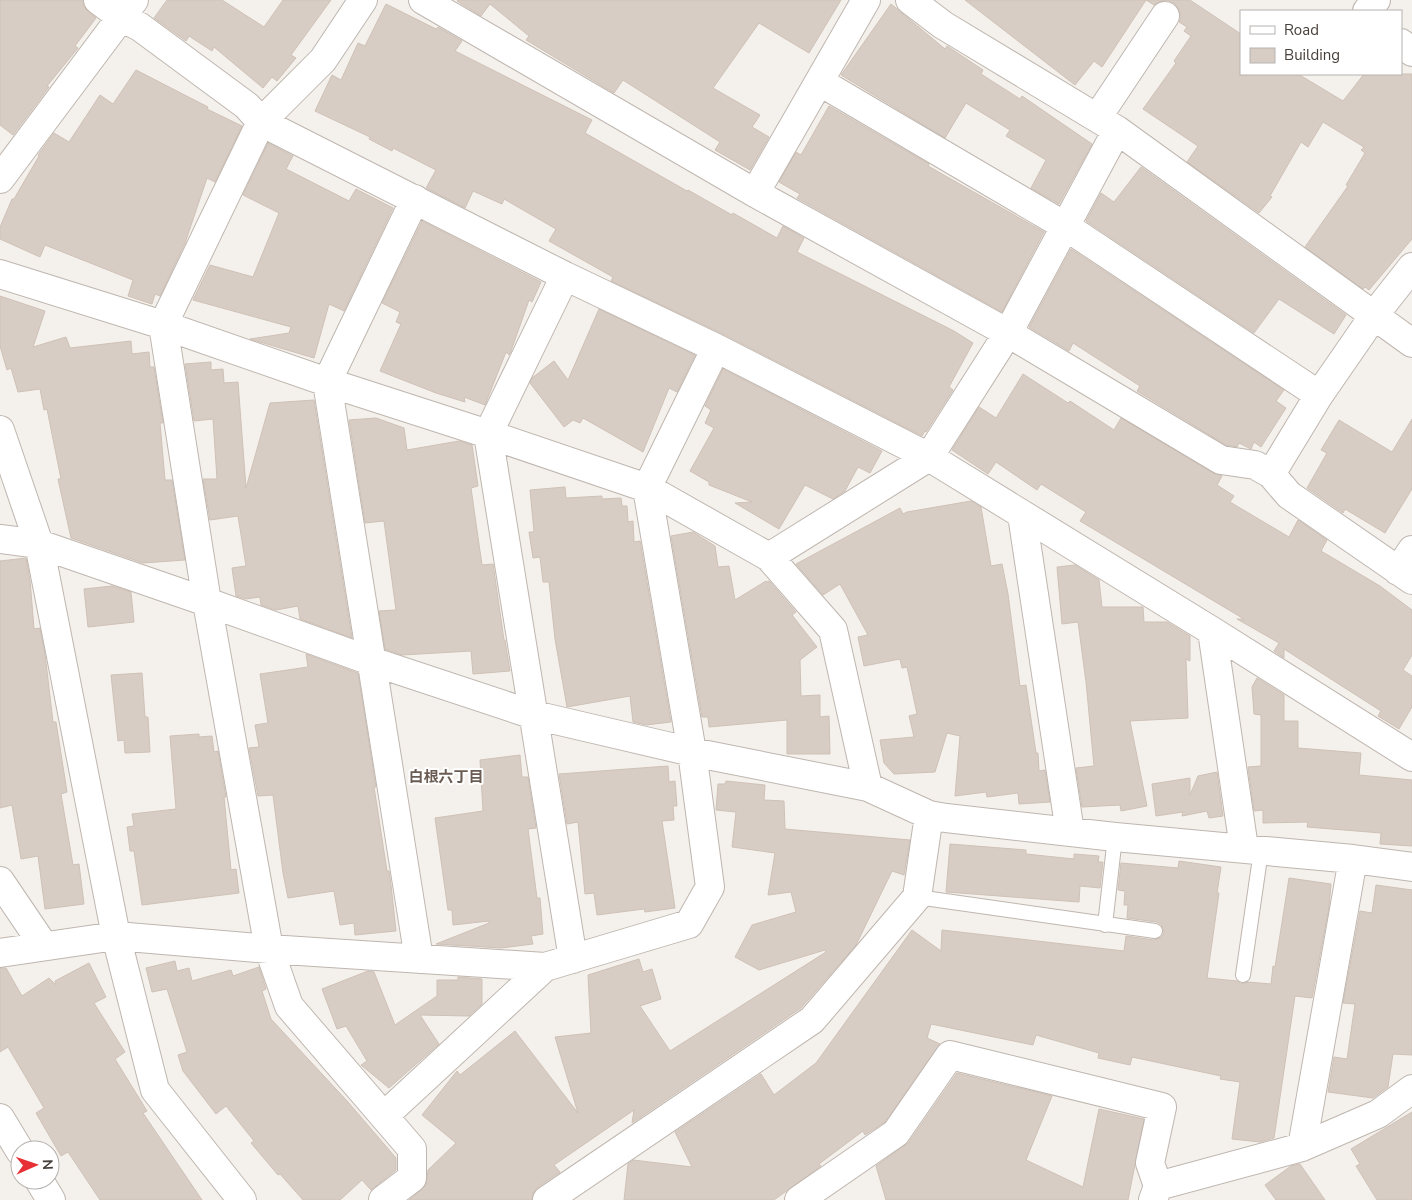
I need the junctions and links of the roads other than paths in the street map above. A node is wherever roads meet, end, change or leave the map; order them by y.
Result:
1 (98, 0) edge
2 (363, 0) edge
3 (423, 0) edge
4 (866, 0) edge
5 (910, 0) edge
6 (1376, 0) edge
7 (127, 9) edge
8 (1368, 10) edge
9 (1165, 16) dead end
10 (1402, 44) edge
11 (1412, 52) edge
12 (820, 82) junction
13 (261, 122) junction
14 (1107, 124) junction
15 (9, 149) edge
16 (0, 179) edge
17 (755, 193) junction
18 (415, 199) junction
19 (1065, 226) junction
20 (1412, 267) edge
21 (0, 274) edge
22 (565, 276) junction
23 (1375, 314) junction
24 (163, 325) junction
25 (1008, 334) junction
26 (1412, 343) edge
27 (716, 348) junction
28 (327, 382) junction
29 (1319, 395) junction
30 (0, 430) edge
31 (488, 434) junction
32 (928, 458) junction
33 (1271, 474) junction
34 (647, 488) junction
35 (1022, 515) junction
36 (0, 539) edge
37 (39, 544) junction
38 (769, 557) junction
39 (1407, 567) edge
40 (207, 602) junction
41 (1212, 631) junction
42 (371, 662) junction
43 (534, 715) junction
44 (692, 752) junction
45 (1412, 757) edge
46 (868, 787) junction
47 (929, 815) junction
48 (1070, 832) junction
49 (1115, 837) junction
50 (1252, 849) junction
51 (1353, 859) junction
52 (1412, 867) edge
53 (0, 881) edge
54 (917, 897) junction
55 (1105, 925) junction
56 (1155, 930) dead end
57 (116, 936) junction
58 (44, 946) junction
59 (269, 949) junction
60 (0, 953) edge
61 (419, 959) junction
62 (573, 959) junction
63 (545, 967) junction
64 (1243, 975) dead end
65 (1412, 1089) edge
66 (384, 1116) junction
67 (0, 1118) edge
68 (13, 1140) edge
69 (1302, 1147) junction
70 (1156, 1193) edge
71 (242, 1200) edge
72 (383, 1200) edge
73 (547, 1200) edge
74 (799, 1200) edge

1 - 7 street
2 - 13 street
3 - 17 street
4 - 12 street
5 - 14 street
6 - 8 street
7 - 13 street
7 - 15 street
9 - 14 street
10 - 11 street
12 - 17 street
12 - 19 street
13 - 18 street
13 - 24 street
14 - 19 street
14 - 23 street
15 - 16 street
17 - 25 street
18 - 22 street
18 - 28 street
19 - 25 street
19 - 29 street
20 - 23 street
21 - 24 street
22 - 27 street
22 - 31 street
23 - 26 street
23 - 29 street
24 - 28 street
24 - 40 street
25 - 32 street
25 - 33 street
27 - 32 street
27 - 34 street
28 - 31 street
28 - 42 street
29 - 33 street
30 - 37 street
31 - 34 street
31 - 43 street
32 - 35 street
32 - 38 street
33 - 39 street
34 - 38 street
34 - 44 street
35 - 41 street
35 - 48 street
36 - 37 street
37 - 40 street
37 - 57 street
38 - 46 street
40 - 42 street
40 - 59 street
41 - 45 street
41 - 50 street
42 - 43 street
42 - 61 street
43 - 44 street
43 - 62 street
44 - 46 street
44 - 62 street
46 - 47 street
47 - 48 street
47 - 54 street
48 - 49 street
49 - 50 street
49 - 55 lane
50 - 51 street
50 - 64 lane
51 - 52 street
51 - 69 street
53 - 58 street
54 - 55 lane
54 - 73 street
55 - 56 lane
57 - 58 street
57 - 59 street
57 - 71 street
58 - 60 street
59 - 61 street
59 - 66 street
61 - 63 street
62 - 63 street
63 - 66 street
65 - 69 street
66 - 72 street
67 - 68 street
69 - 70 street
70 - 74 street

